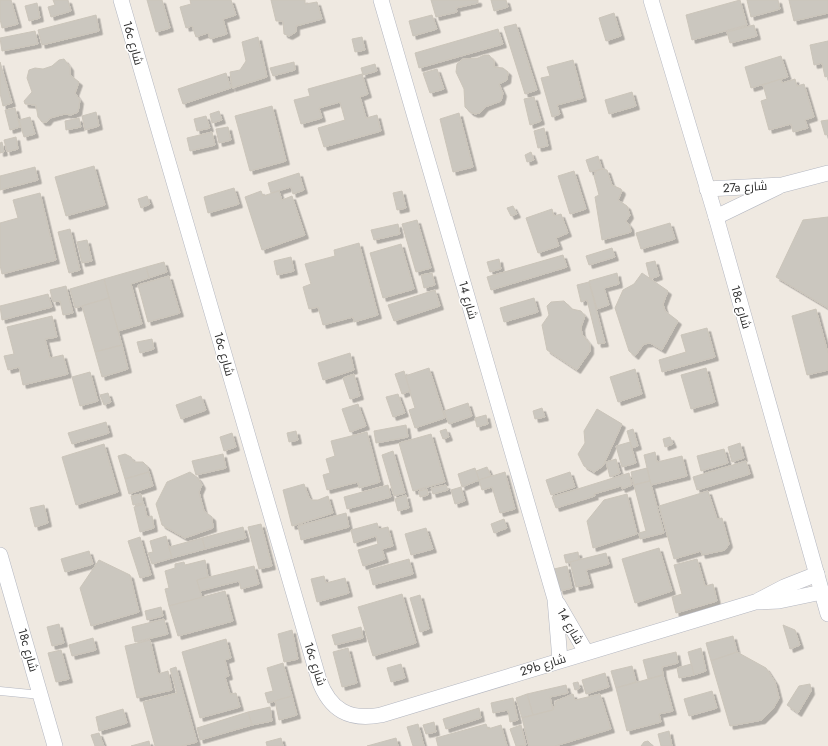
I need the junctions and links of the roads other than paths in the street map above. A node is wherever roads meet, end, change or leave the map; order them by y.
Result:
1 (121, 0) edge
2 (381, 0) edge
3 (651, 0) edge
4 (828, 173) edge
5 (782, 185) junction
6 (707, 189) junction
7 (716, 217) junction
8 (0, 555) edge
9 (817, 574) junction
10 (822, 592) junction
11 (555, 599) junction
12 (755, 602) junction
13 (828, 614) edge
14 (586, 652) junction
15 (560, 660) junction
16 (0, 691) edge
17 (40, 695) junction
18 (333, 704) joint
19 (55, 746) edge

1 - 18 street, 16c شارع
2 - 11 street, شارع 14
3 - 6 street, 18c شارع
4 - 5 street, 27a شارع
5 - 6 street, 27a شارع
5 - 7 street, 27a شارع
6 - 7 street, 18c شارع
7 - 9 street, 18c شارع
8 - 17 street, 18c شارع
9 - 10 street, 18c شارع
9 - 12 street, 29b شارع
10 - 12 street, 29b شارع
10 - 13 street, 18c شارع
11 - 14 street, شارع 14
11 - 15 street, شارع 14
12 - 14 street, 29b شارع
14 - 15 street, 29b شارع
15 - 18 street, 29b شارع
16 - 17 lane
17 - 19 street, 18c شارع

